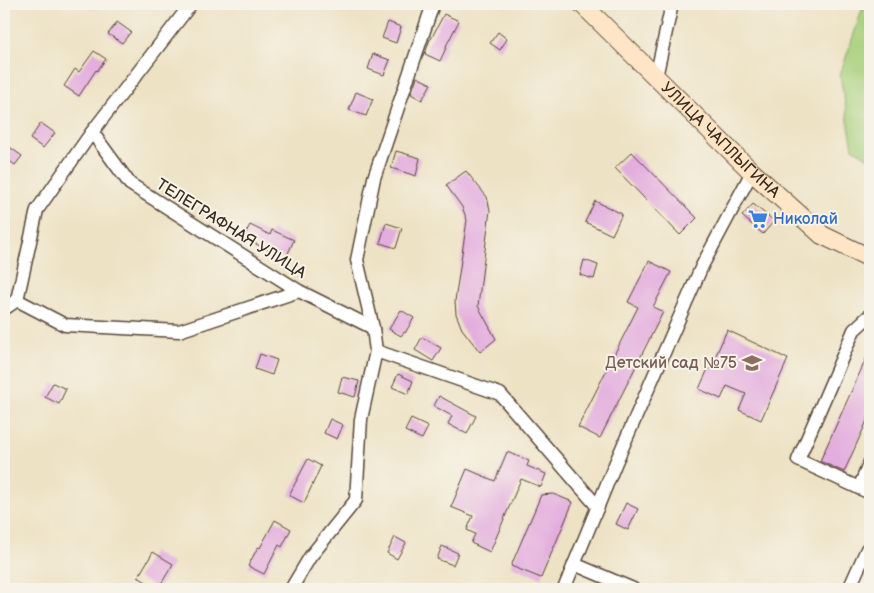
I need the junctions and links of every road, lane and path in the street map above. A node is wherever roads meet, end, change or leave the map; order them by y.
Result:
1 (191, 4) edge
2 (434, 4) edge
3 (582, 4) edge
4 (672, 4) edge
5 (656, 77) junction
6 (92, 132) junction
7 (752, 172) junction
8 (870, 258) edge
9 (299, 291) junction
10 (17, 300) junction
11 (4, 309) edge
12 (870, 316) edge
13 (373, 328) junction
14 (376, 351) junction
15 (870, 462) edge
16 (865, 491) edge
17 (598, 507) junction
18 (870, 550) edge
19 (574, 564) junction
20 (291, 589) edge
21 (564, 589) edge
22 (633, 589) edge
23 (849, 589) edge

1 - 6 street
2 - 13 street
3 - 5 main road, УЛИЦА ЧАПЛЫГИНА
4 - 5 street
5 - 7 main road, УЛИЦА ЧАПЛЫГИНА
6 - 9 street, ТЕЛЕГРАФНАЯ УЛИЦА
6 - 10 street
7 - 8 main road, УЛИЦА ЧАПЛЫГИНА
7 - 17 street
9 - 10 street
9 - 13 street, ТЕЛЕГРАФНАЯ УЛИЦА
10 - 11 street
12 - 16 street
13 - 14 street
14 - 17 street
14 - 20 street
15 - 16 street
17 - 19 street
18 - 23 street
19 - 21 street
19 - 22 street

